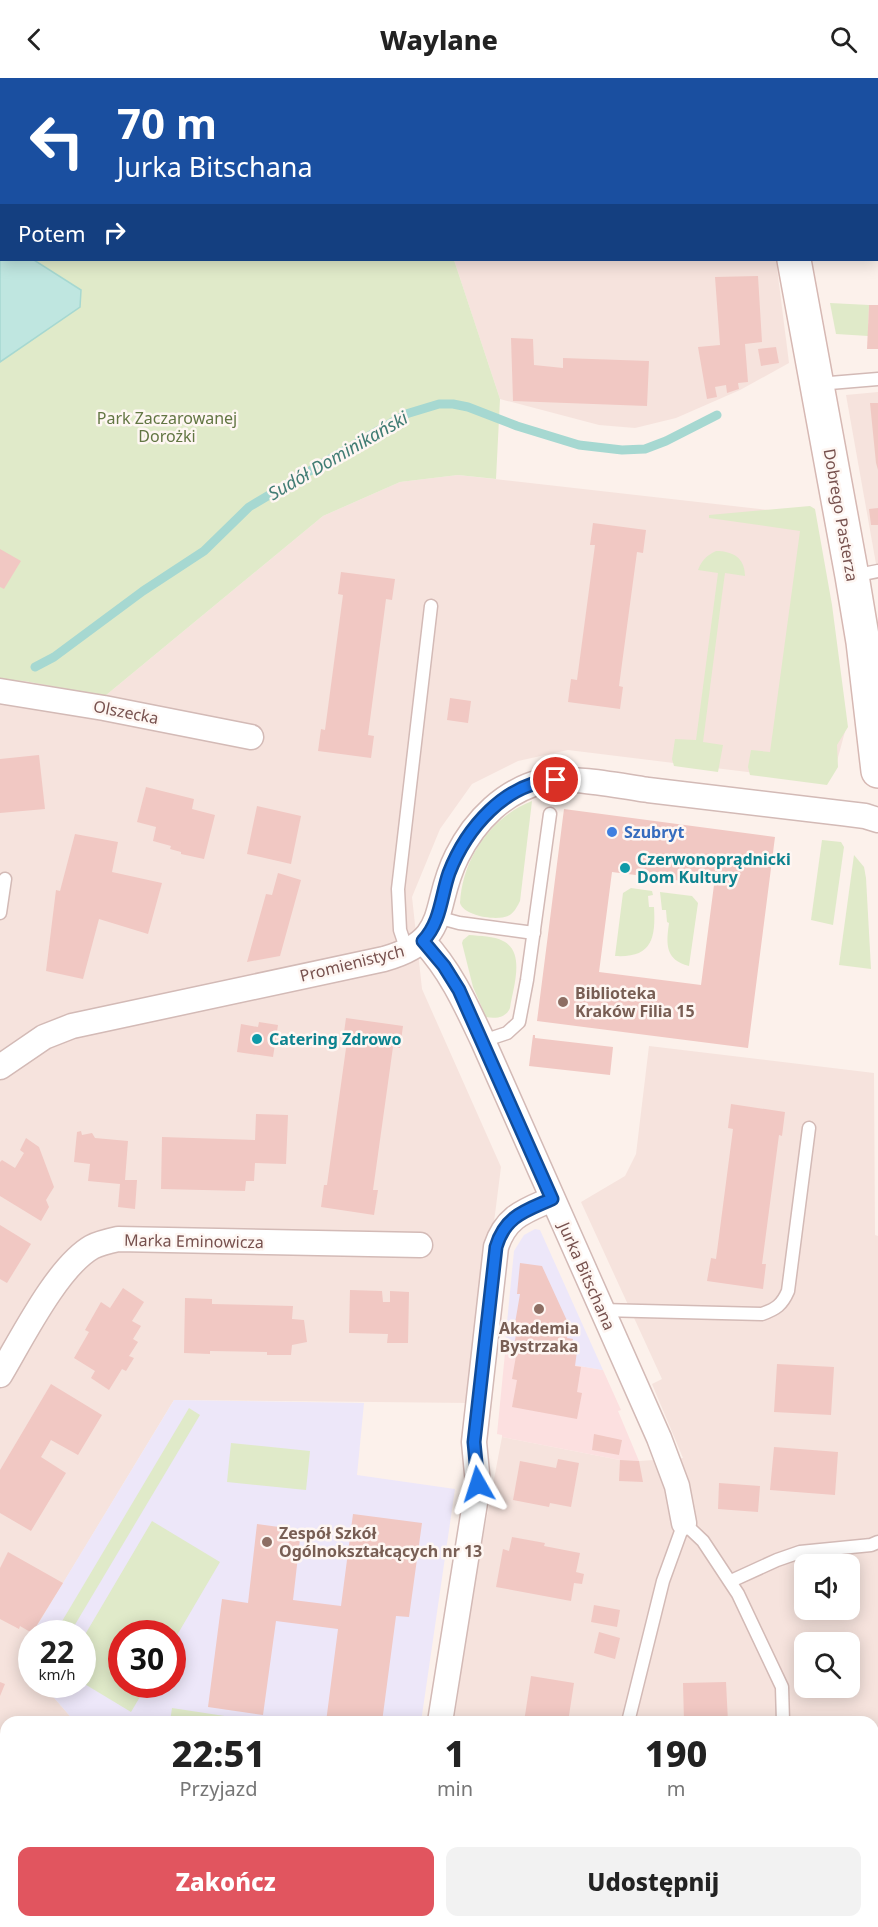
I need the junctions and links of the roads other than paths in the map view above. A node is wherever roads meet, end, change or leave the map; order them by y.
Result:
1 (794, 261) edge
2 (878, 379) edge
3 (817, 384) junction
4 (865, 574) edge
5 (431, 606) dead end
6 (0, 691) edge
7 (251, 737) dead end
8 (878, 771) edge
9 (550, 814) dead end
10 (878, 820) edge
11 (5, 879) dead end
12 (0, 913) edge
13 (437, 917) junction
14 (534, 933) junction
15 (415, 946) junction
16 (483, 1041) junction
17 (2, 1061) edge
18 (809, 1128) dead end
19 (552, 1199) junction
20 (420, 1245) dead end
21 (601, 1310) junction
22 (0, 1375) edge
23 (684, 1523) junction
24 (878, 1542) edge
25 (731, 1581) junction
26 (441, 1716) edge
27 (629, 1716) edge
28 (783, 1716) edge

1 - 3 street, Dobrego Pasterza
2 - 3 lane
3 - 4 street, Dobrego Pasterza
4 - 8 street, Dobrego Pasterza
5 - 15 lane
6 - 7 street, Olszecka
9 - 14 lane
10 - 13 street, Promienistych
11 - 12 lane
13 - 14 lane
13 - 15 street, Promienistych
14 - 16 lane
15 - 16 street, Jurka Bitschana
15 - 17 street, Promienistych
16 - 19 street, Jurka Bitschana
18 - 21 lane
19 - 21 street, Jurka Bitschana
19 - 26 street
20 - 22 street, Marka Eminowicza
21 - 23 street, Jurka Bitschana
23 - 25 lane
23 - 27 lane
24 - 25 lane
25 - 28 lane

